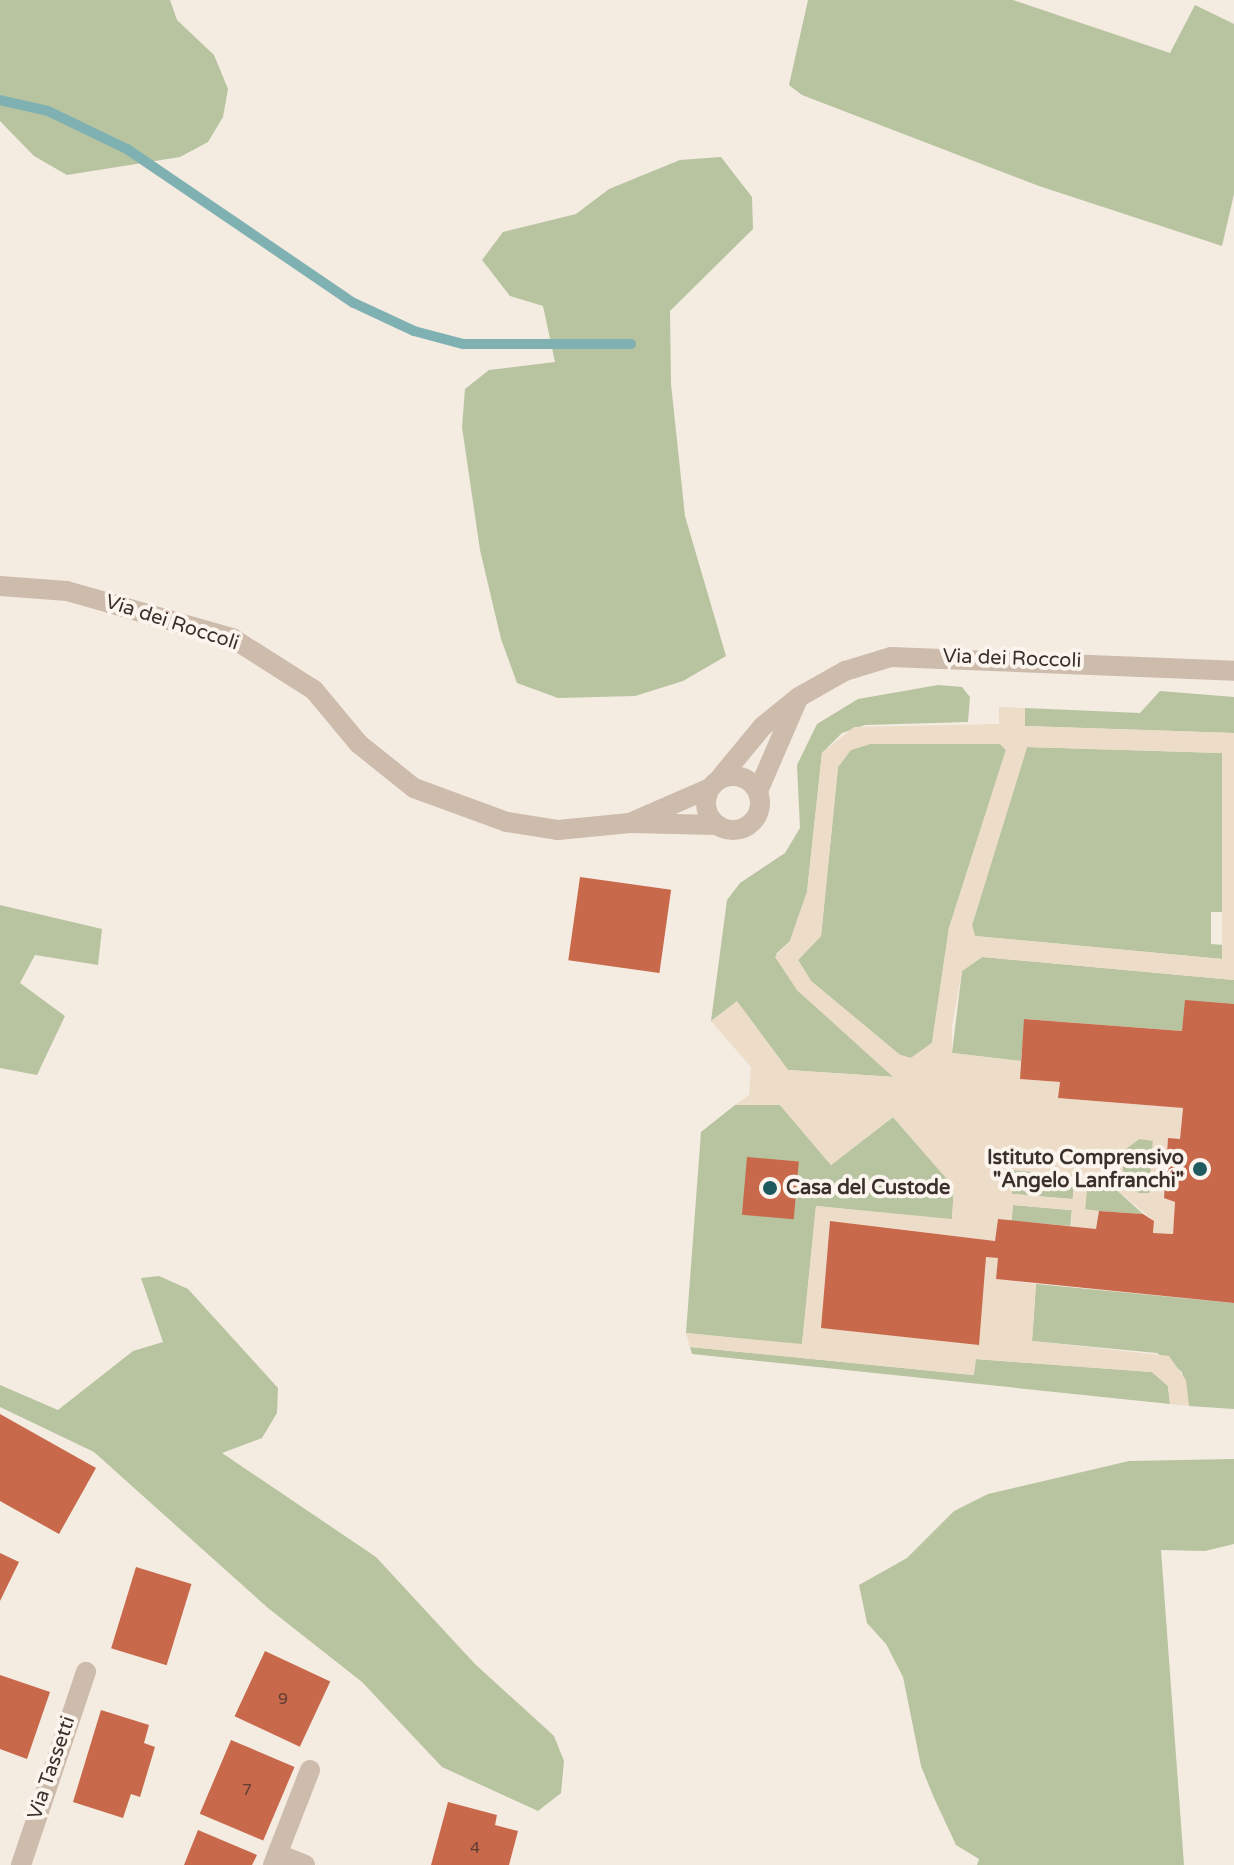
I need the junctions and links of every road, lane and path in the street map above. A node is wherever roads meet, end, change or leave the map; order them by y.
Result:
1 (0, 586) edge
2 (1234, 671) edge
3 (799, 697) junction
4 (715, 783) junction
5 (758, 791) junction
6 (630, 823) junction
7 (717, 825) junction
8 (86, 1672) dead end
9 (310, 1770) dead end
10 (276, 1860) edge
11 (21, 1865) edge
12 (305, 1865) edge

1 - 6 street, Via dei Roccoli
2 - 3 street, Via dei Roccoli
3 - 4 street, Via dei Roccoli
3 - 5 street
4 - 5 street
4 - 6 street, Via dei Roccoli
4 - 7 street
5 - 7 street
6 - 7 street
8 - 11 street, Via Tassetti
9 - 10 street
10 - 12 street

